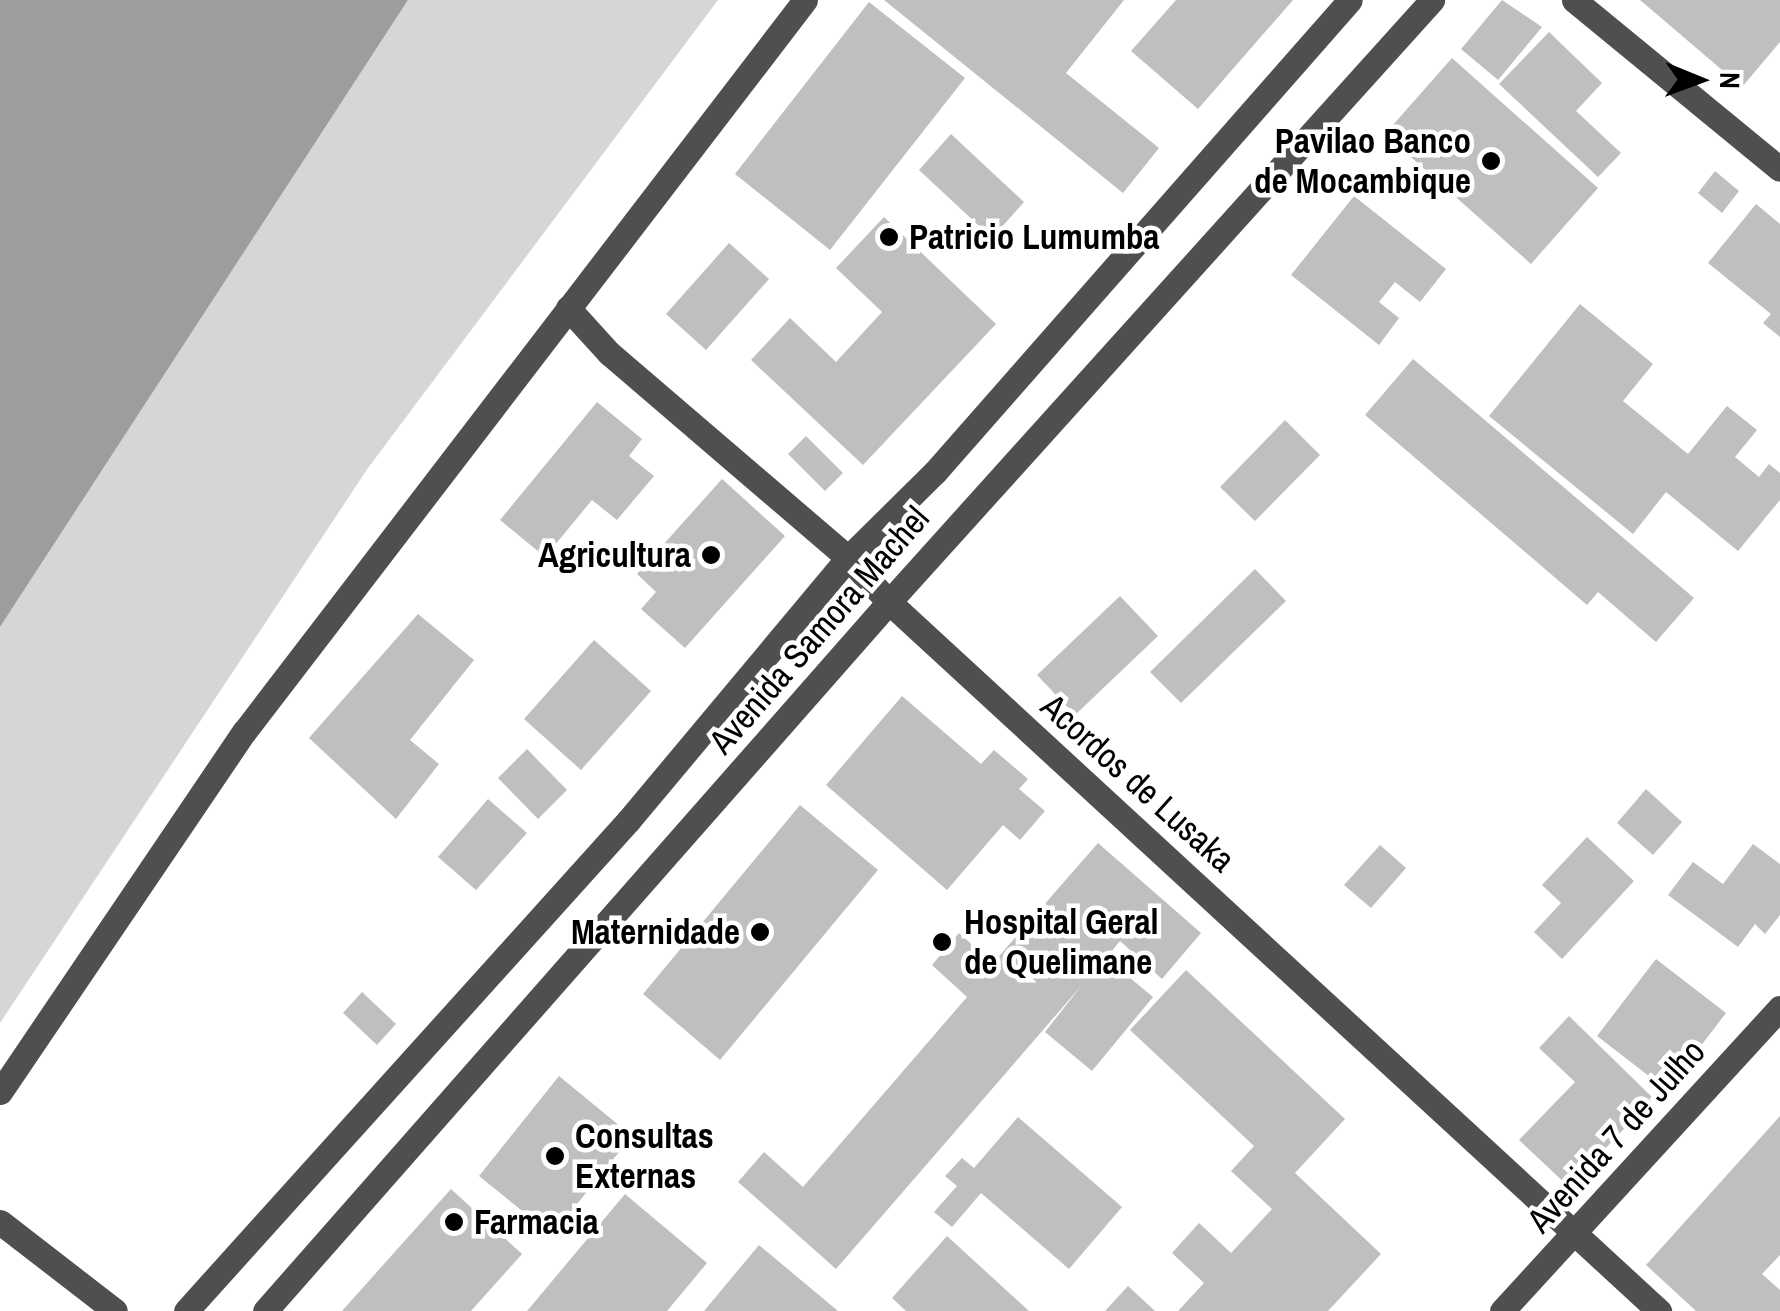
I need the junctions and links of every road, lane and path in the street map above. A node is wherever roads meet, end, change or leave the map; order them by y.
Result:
1 (805, 0) edge
2 (1350, 0) edge
3 (1432, 0) edge
4 (1574, 0) edge
5 (1780, 169) edge
6 (568, 308) junction
7 (848, 558) junction
8 (889, 602) junction
9 (1780, 1008) edge
10 (0, 1092) edge
11 (0, 1222) edge
12 (1577, 1232) junction
13 (115, 1311) edge
14 (186, 1311) edge
15 (265, 1311) edge
16 (1502, 1311) edge
17 (1659, 1311) edge

1 - 6 street
2 - 7 street, Avenida Samora Machel
3 - 8 street, Avenida Samora Machel
4 - 5 street
6 - 7 street, Acordos de Lusaka
6 - 10 street
7 - 8 street, Acordos de Lusaka
7 - 14 street, Avenida Samora Machel
8 - 12 street, Acordos de Lusaka
8 - 15 street, Avenida Samora Machel
9 - 12 street, Avenida 7 de Julho
11 - 13 street
12 - 16 street, Avenida 7 de Julho
12 - 17 street, Acordos de Lusaka

